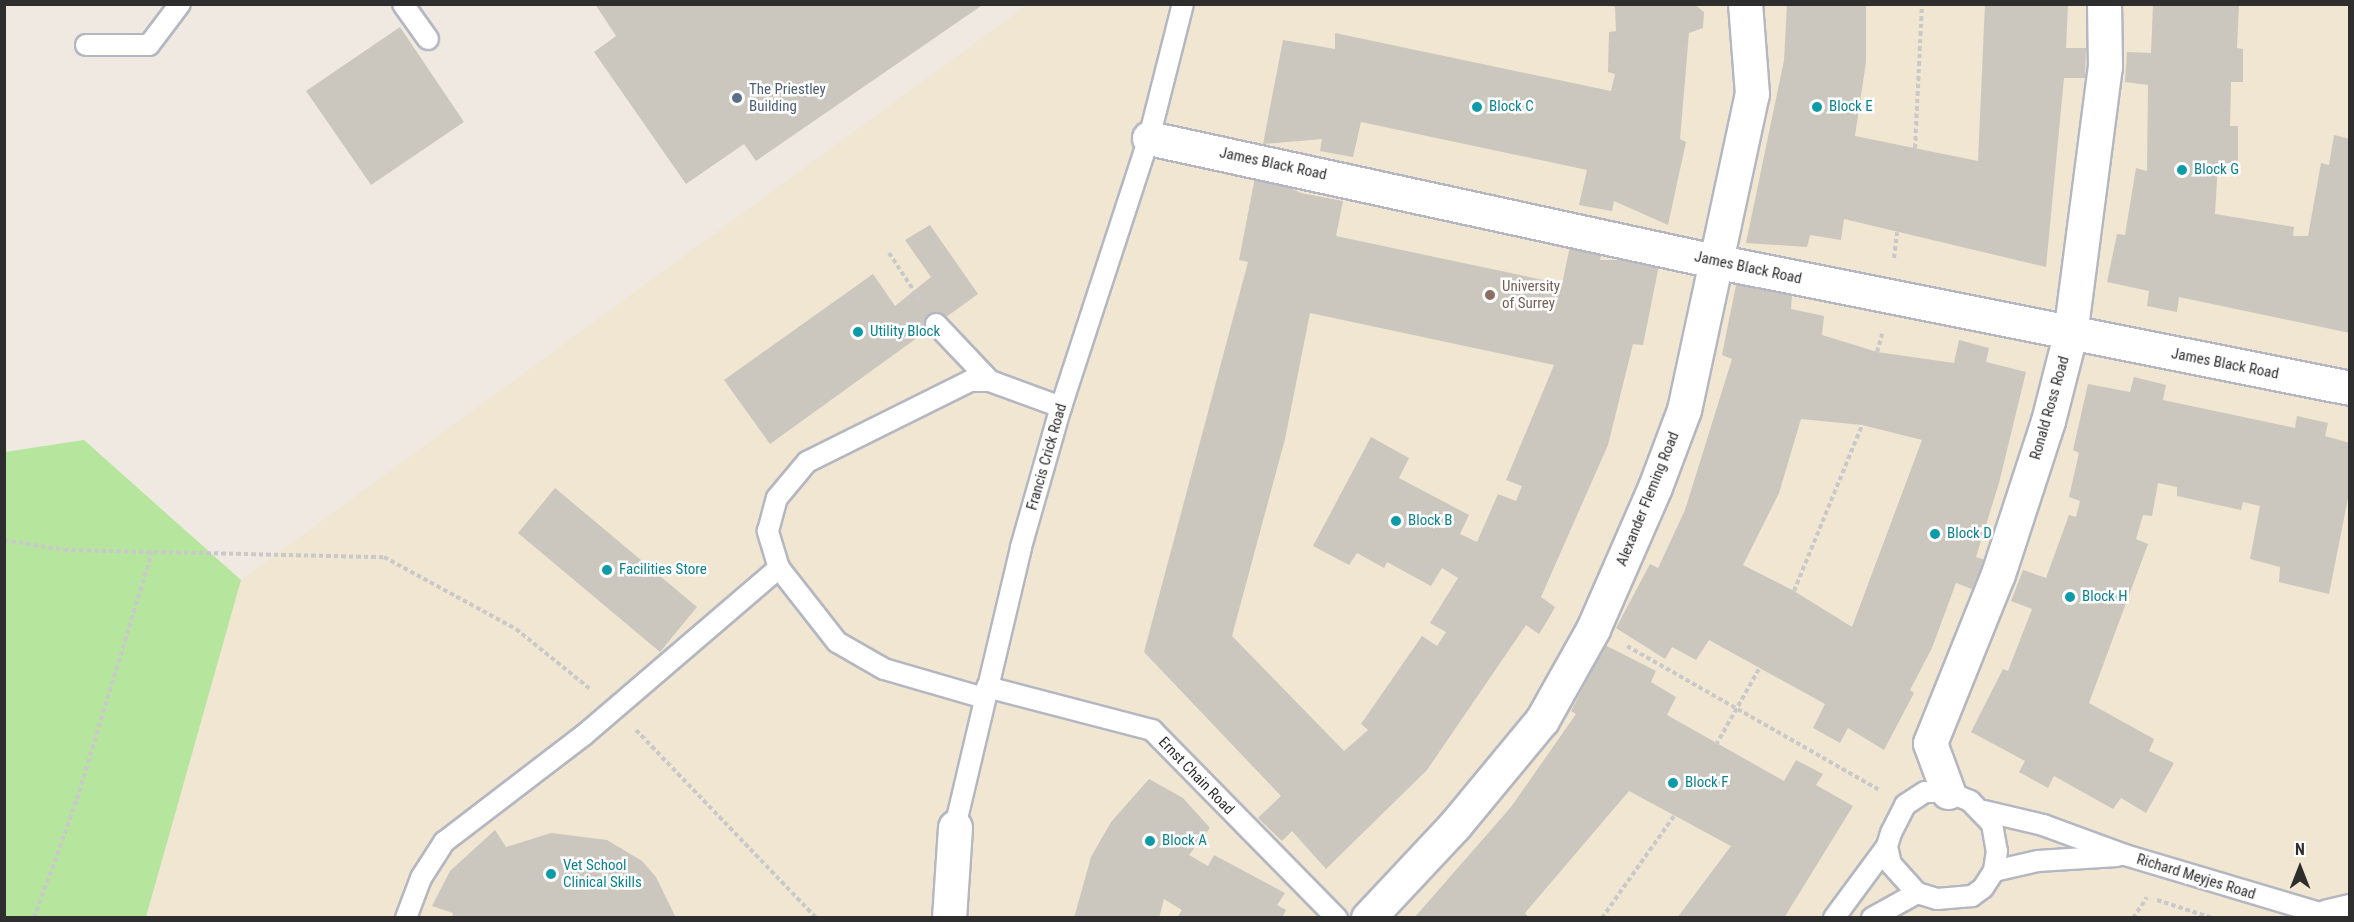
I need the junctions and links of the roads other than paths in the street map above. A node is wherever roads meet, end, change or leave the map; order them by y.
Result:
1 (180, 4) edge
2 (403, 4) edge
3 (1184, 4) edge
4 (1745, 4) edge
5 (2104, 4) edge
6 (428, 39) dead end
7 (86, 45) dead end
8 (1149, 138) junction
9 (1714, 261) junction
10 (936, 324) road end
11 (2070, 335) junction
12 (990, 381) junction
13 (2349, 388) edge
14 (1061, 407) junction
15 (779, 568) junction
16 (986, 693) junction
17 (1948, 792) junction
18 (1984, 812) junction
19 (955, 827) joint
20 (1887, 846) junction
21 (2125, 855) junction
22 (1994, 871) junction
23 (1917, 892) junction
24 (2338, 915) edge
25 (406, 918) edge
26 (949, 918) edge
27 (1337, 918) edge
28 (1368, 918) edge
29 (1834, 918) edge
30 (1872, 918) edge

1 - 7 lane
2 - 6 lane
3 - 8 lane, Francis Crick Road
4 - 9 street, Alexander Fleming Road
5 - 11 street, Ronald Ross Road
8 - 9 street, James Black Road
8 - 14 lane, Francis Crick Road
9 - 11 street, James Black Road
9 - 28 street, Alexander Fleming Road
10 - 12 lane
11 - 13 street, James Black Road
11 - 17 street, Ronald Ross Road
12 - 14 lane
12 - 15 lane
14 - 16 lane, Francis Crick Road
15 - 16 lane, Ernst Chain Road
15 - 25 lane
16 - 19 lane, Francis Crick Road
16 - 27 lane, Ernst Chain Road
17 - 18 lane
17 - 20 lane
18 - 21 lane, Richard Meyjes Road
18 - 22 lane
19 - 26 street, Francis Crick Road
20 - 23 lane
20 - 29 lane
21 - 22 lane, Richard Meyjes Road
21 - 24 lane, Richard Meyjes Road
22 - 23 lane
23 - 30 lane

